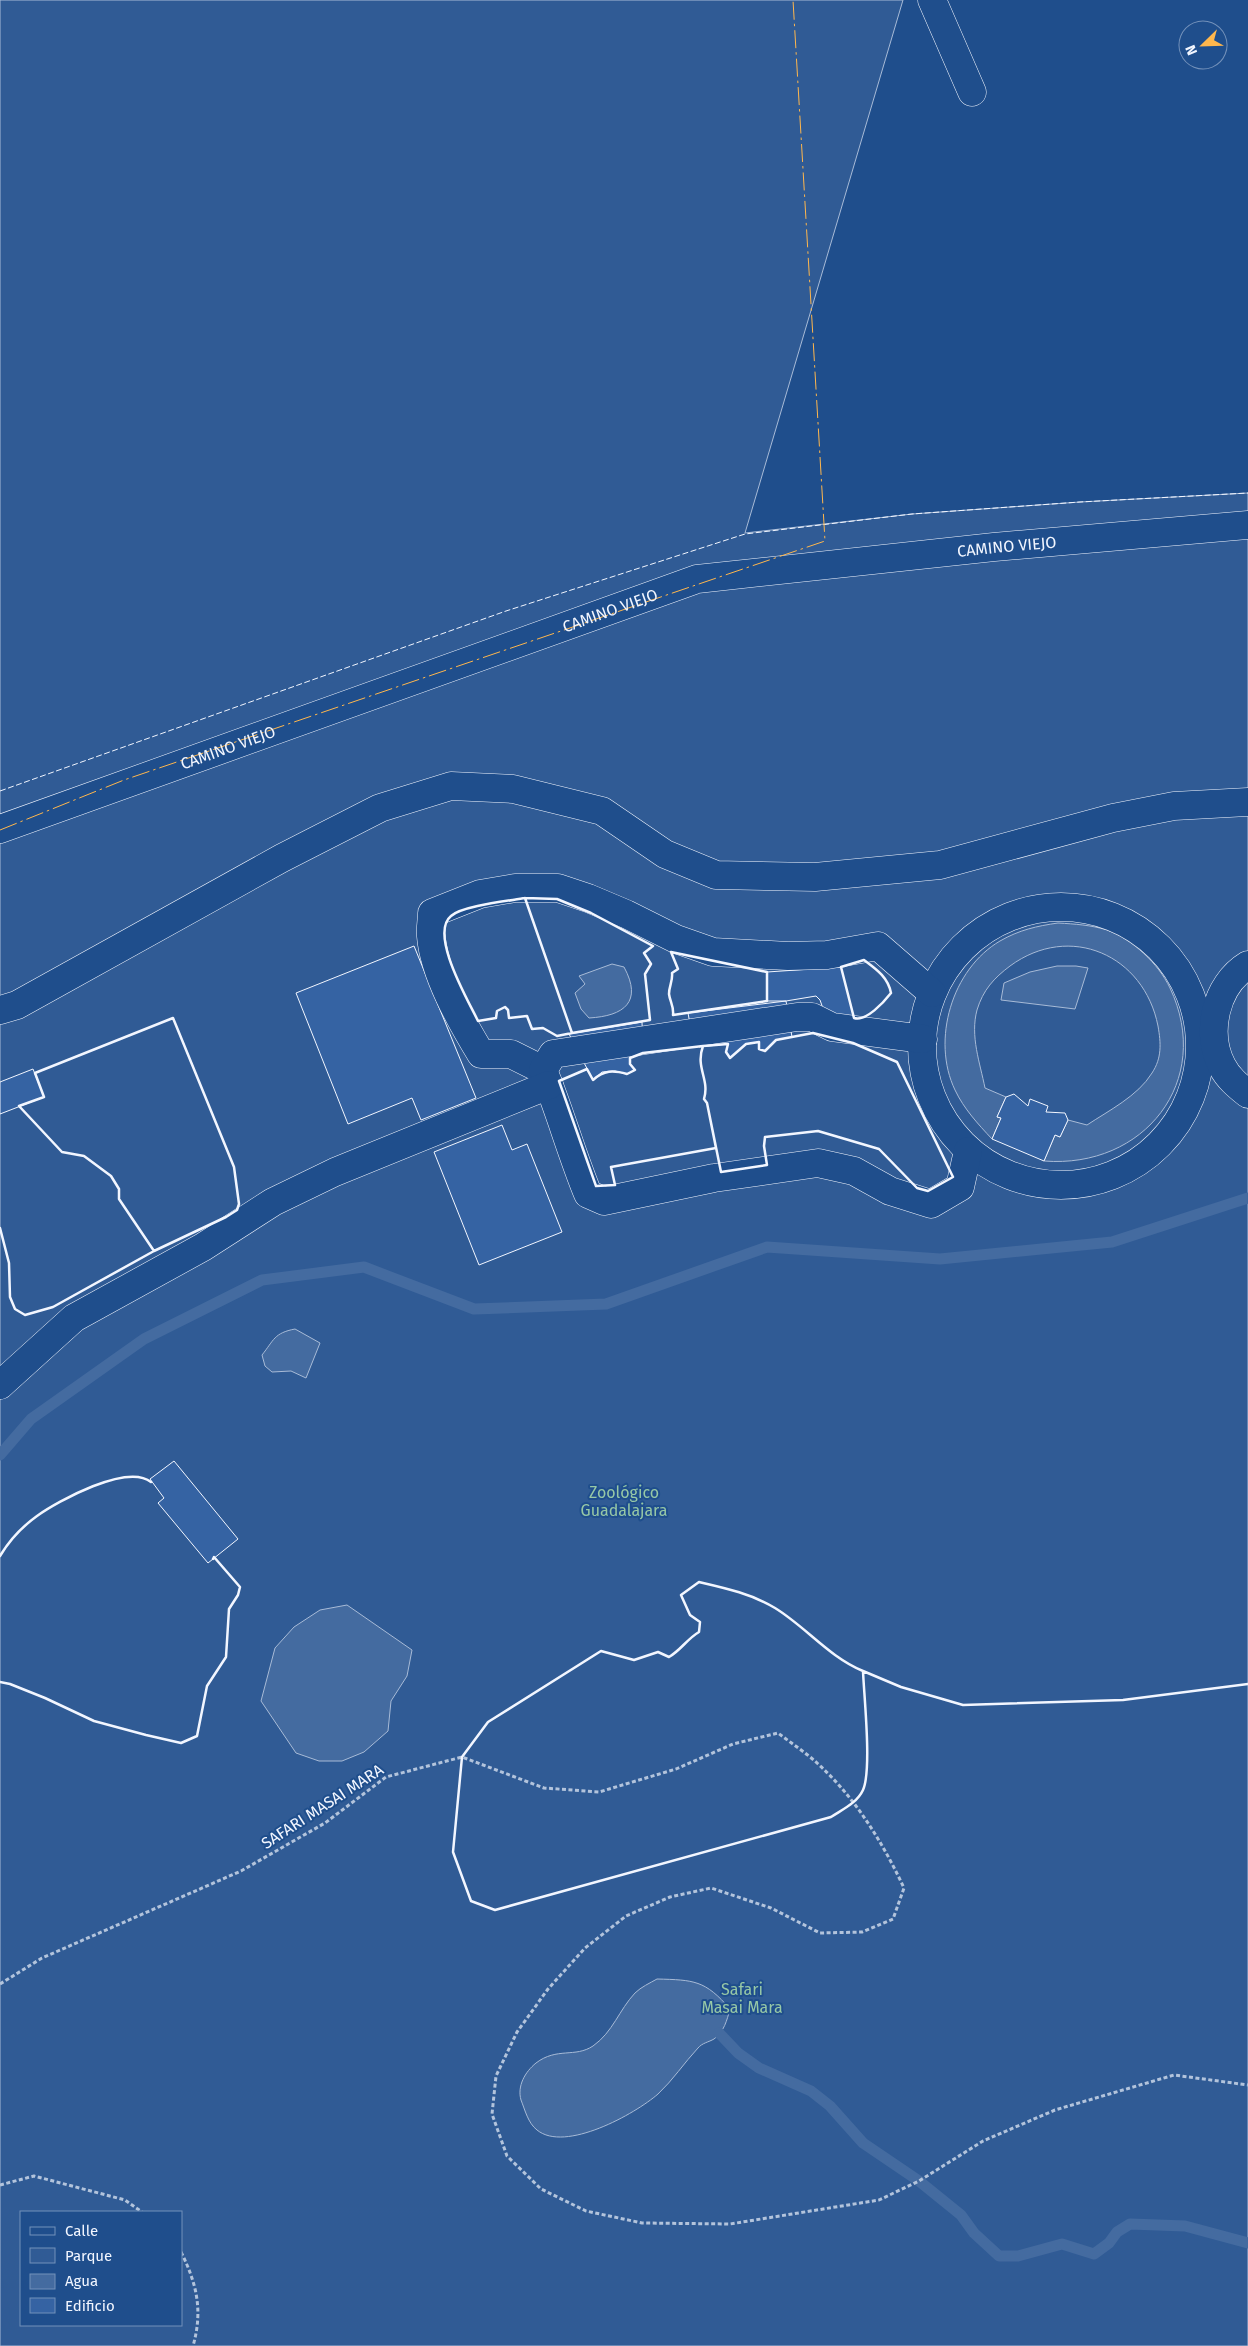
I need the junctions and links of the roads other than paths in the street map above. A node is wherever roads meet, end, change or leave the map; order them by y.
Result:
1 (932, 0) edge
2 (972, 92) dead end
3 (1248, 525) edge
4 (1248, 802) edge
5 (0, 829) edge
6 (1248, 965) edge
7 (932, 993) junction
8 (0, 1010) edge
9 (923, 1039) junction
10 (1207, 1039) junction
11 (546, 1077) junction
12 (1248, 1094) edge
13 (968, 1151) junction
14 (0, 1385) edge

1 - 2 street
3 - 5 street, CAMINO VIEJO
4 - 8 street
6 - 10 street
7 - 9 street
7 - 10 street
7 - 11 street
9 - 11 street
9 - 13 street
10 - 12 street
10 - 13 street
11 - 13 street
11 - 14 street

